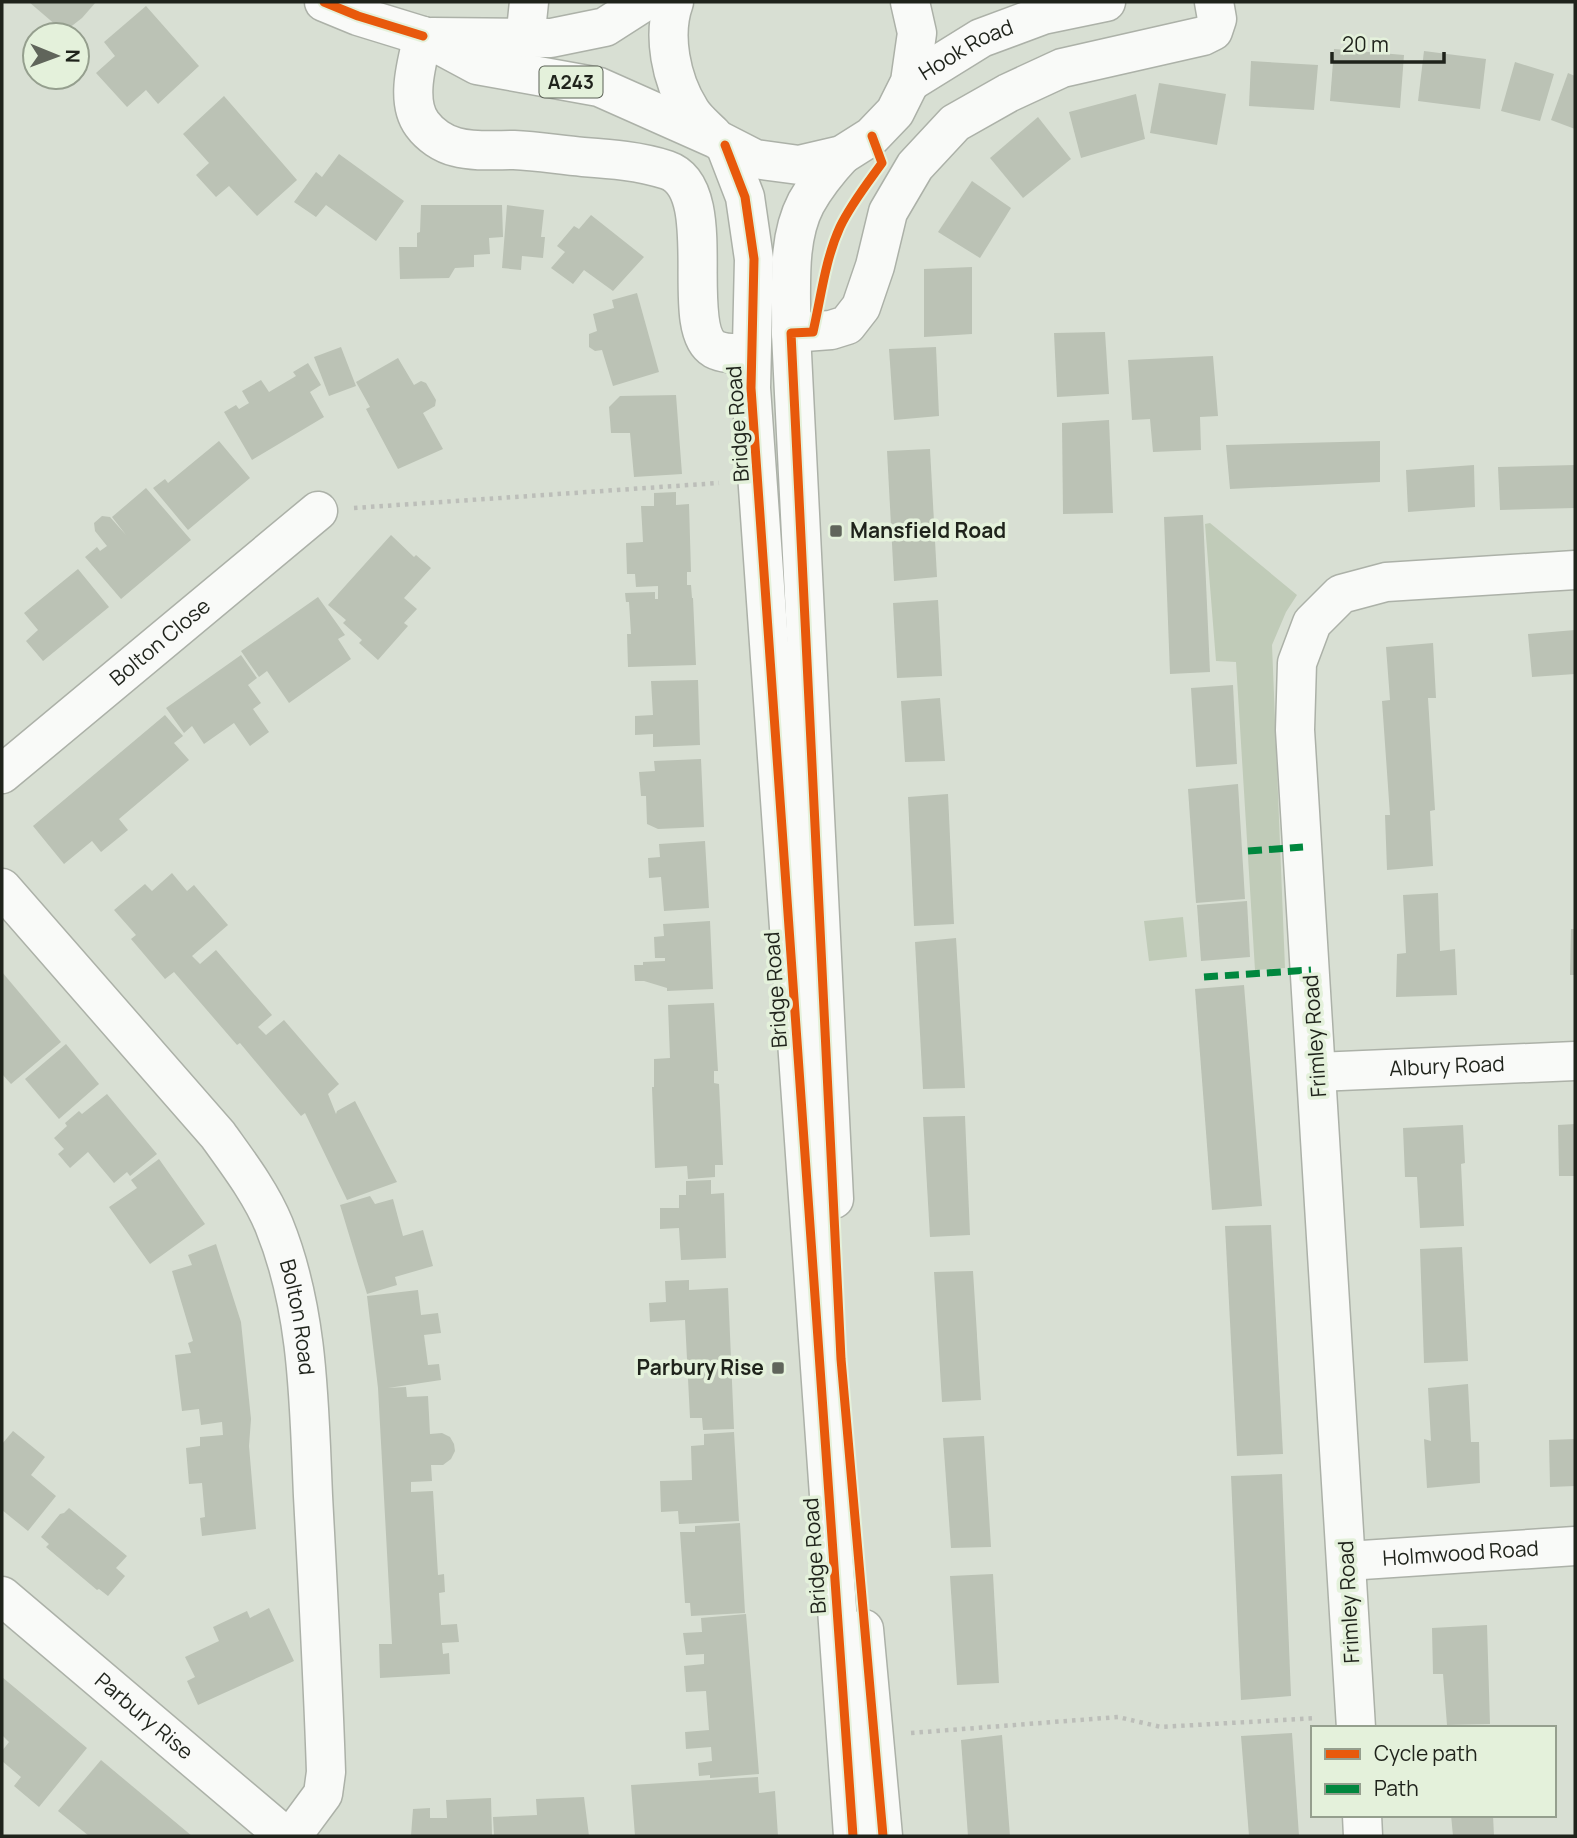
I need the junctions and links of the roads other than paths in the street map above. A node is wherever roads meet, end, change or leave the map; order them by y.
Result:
1 (324, 2) edge
2 (529, 2) edge
3 (644, 2) edge
4 (674, 2) edge
5 (910, 2) edge
6 (1106, 2) edge
7 (1214, 2) edge
8 (423, 36) junction
9 (525, 40) junction
10 (910, 82) junction
11 (721, 142) junction
12 (842, 155) junction
13 (791, 333) junction
14 (751, 353) junction
15 (318, 510) road end
16 (1575, 570) edge
17 (2, 774) edge
18 (2, 888) edge
19 (1575, 1061) edge
20 (1317, 1072) junction
21 (1575, 1546) edge
22 (1347, 1561) junction
23 (2, 1596) edge
24 (1356, 1722) edge
25 (1362, 1817) edge
26 (285, 1836) edge
27 (292, 1836) edge
28 (853, 1836) edge
29 (883, 1836) edge
30 (1363, 1836) edge

1 - 8 main road, A243
2 - 9 main road
3 - 9 main road, A243
4 - 11 main road, A243
5 - 10 main road, A243
6 - 10 main road, Hook Road
7 - 13 main road
8 - 9 main road, A243
8 - 11 main road, A243
8 - 14 main road
10 - 12 main road, A243
11 - 12 main road, A243
11 - 14 main road, Bridge Road
12 - 13 main road, Bridge Road
13 - 29 main road, Bridge Road
14 - 28 main road, Bridge Road
15 - 17 main road, Bolton Close
16 - 20 main road, Frimley Road
18 - 27 main road, Bolton Road
19 - 20 main road, Albury Road
20 - 22 main road, Frimley Road
21 - 22 main road, Holmwood Road
22 - 24 main road, Frimley Road
23 - 26 main road, Parbury Rise
25 - 30 main road

